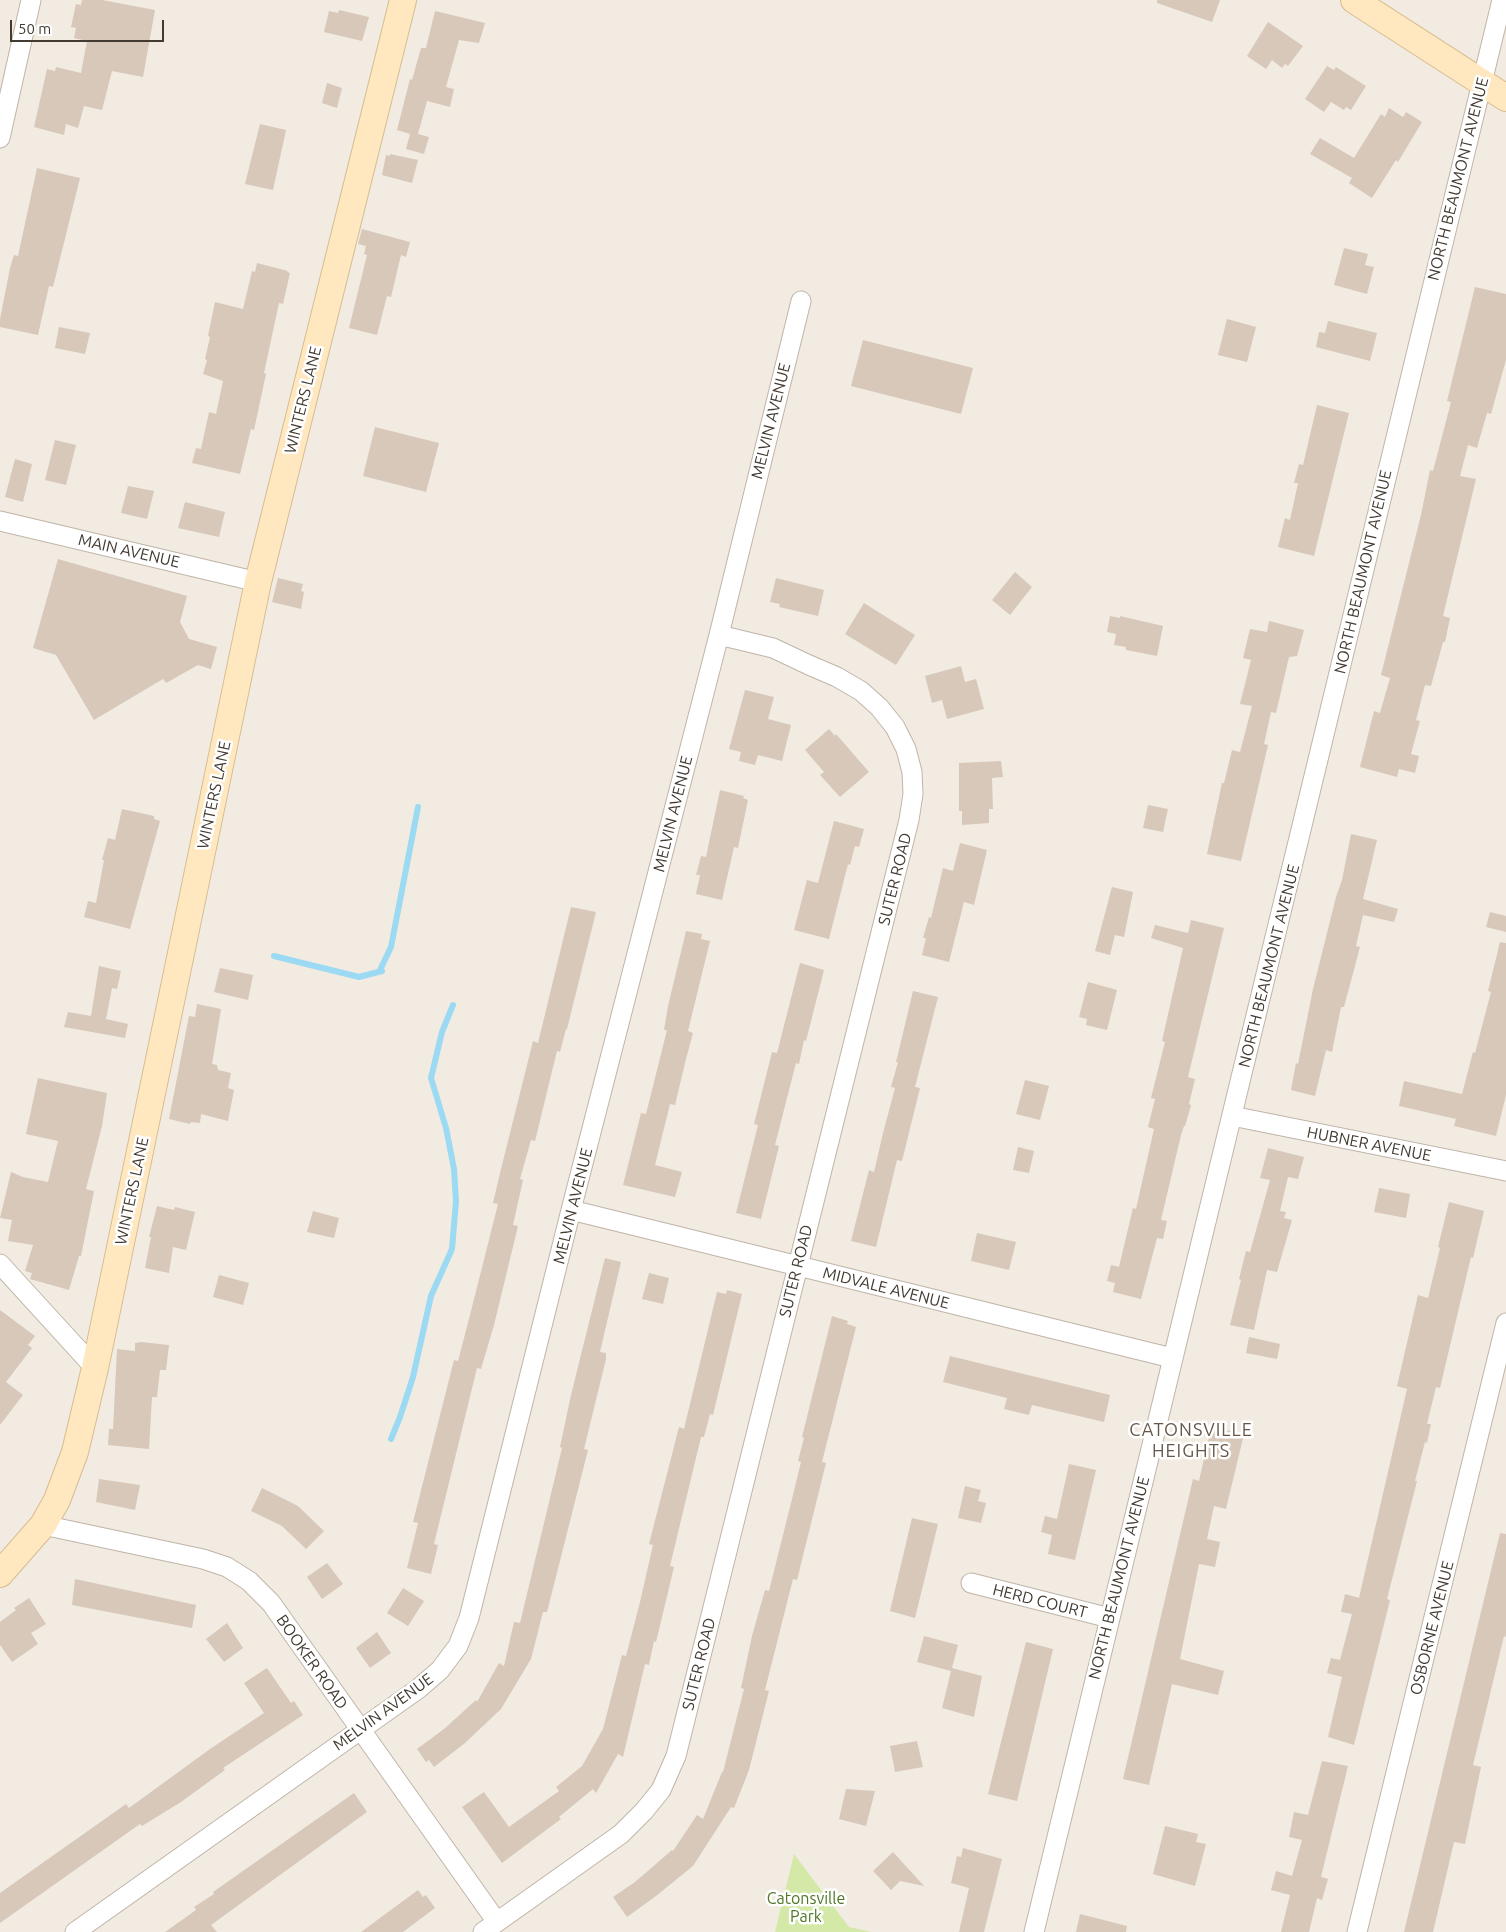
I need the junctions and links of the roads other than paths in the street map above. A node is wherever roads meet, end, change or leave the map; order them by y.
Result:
1 (31, 0) edge
2 (403, 0) edge
3 (1354, 0) edge
4 (1502, 0) edge
5 (1481, 81) junction
6 (1506, 98) edge
7 (0, 138) edge
8 (801, 301) dead end
9 (0, 521) edge
10 (258, 582) junction
11 (719, 634) junction
12 (1232, 1116) junction
13 (1506, 1171) edge
14 (571, 1210) junction
15 (0, 1264) edge
16 (798, 1266) junction
17 (1506, 1323) edge
18 (1172, 1358) junction
19 (95, 1368) junction
20 (42, 1525) junction
21 (0, 1574) edge
22 (971, 1583) dead end
23 (1110, 1618) junction
24 (360, 1730) junction
25 (490, 1927) edge
26 (75, 1932) edge
27 (1034, 1932) edge
28 (1357, 1932) edge

1 - 7 street
2 - 10 street, WINTERS LANE
3 - 5 street
4 - 5 street, NORTH BEAUMONT AVENUE
5 - 6 street
5 - 12 street, NORTH BEAUMONT AVENUE
8 - 11 street, MELVIN AVENUE
9 - 10 street, MAIN AVENUE
10 - 19 street, WINTERS LANE
11 - 14 street, MELVIN AVENUE
11 - 16 street, SUTER ROAD
12 - 13 street, HUBNER AVENUE
12 - 18 street, NORTH BEAUMONT AVENUE
14 - 16 street, MIDVALE AVENUE
14 - 24 street, MELVIN AVENUE
15 - 19 street
16 - 18 street, MIDVALE AVENUE
16 - 25 street, SUTER ROAD
17 - 28 street, OSBORNE AVENUE
18 - 23 street, NORTH BEAUMONT AVENUE
19 - 20 street, WINTERS LANE
20 - 21 street, WINTERS LANE
20 - 24 street, BOOKER ROAD
22 - 23 street, HERD COURT
23 - 27 street, NORTH BEAUMONT AVENUE
24 - 25 street, BOOKER ROAD
24 - 26 street, MELVIN AVENUE

